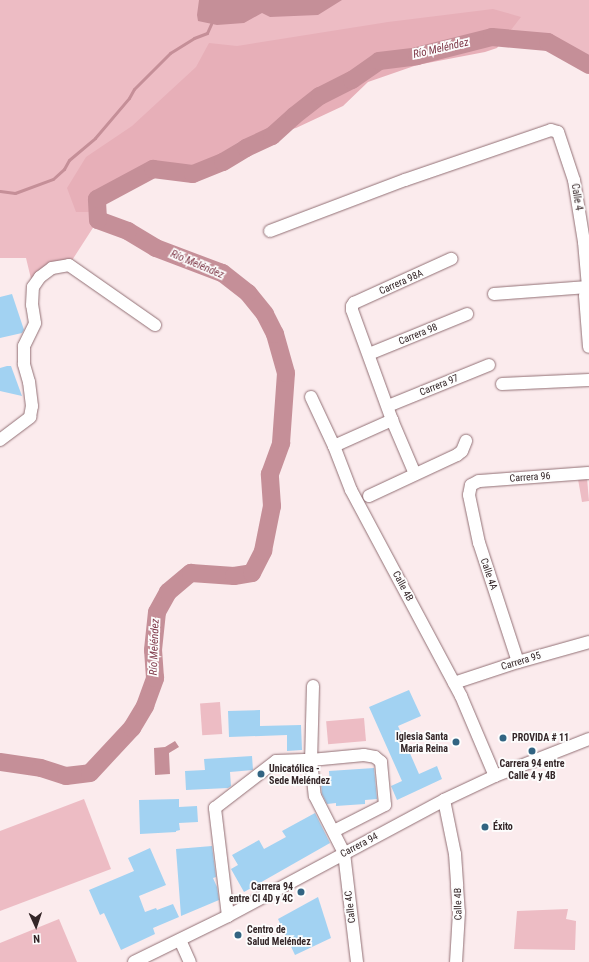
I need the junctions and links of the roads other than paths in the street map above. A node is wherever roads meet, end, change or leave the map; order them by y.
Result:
1 (270, 231) dead end
2 (586, 242) edge
3 (451, 259) dead end
4 (589, 288) edge
5 (494, 294) dead end
6 (467, 314) dead end
7 (155, 325) dead end
8 (589, 347) edge
9 (369, 354) junction
10 (490, 365) dead end
11 (589, 380) edge
12 (502, 384) dead end
13 (311, 396) dead end
14 (388, 406) junction
15 (392, 420) junction
16 (0, 440) edge
17 (466, 441) dead end
18 (334, 446) junction
19 (589, 473) edge
20 (415, 474) junction
21 (471, 485) joint
22 (369, 496) dead end
23 (589, 642) edge
24 (518, 662) junction
25 (454, 683) junction
26 (312, 686) dead end
27 (589, 739) edge
28 (311, 760) junction
29 (495, 776) junction
30 (444, 800) junction
31 (334, 831) junction
32 (344, 852) junction
33 (228, 916) junction
34 (180, 940) junction
35 (134, 962) edge
36 (190, 962) edge
37 (357, 962) edge
38 (456, 962) edge

1 - 2 street, Calle 4
2 - 4 street, Calle 4
3 - 9 street, Carrera 98A
4 - 5 street
4 - 8 street, Calle 4
6 - 9 street, Carrera 98
7 - 16 street
9 - 14 street
10 - 14 street, Carrera 97
11 - 12 street
13 - 18 street, Calle 4B
14 - 15 street
15 - 18 street
15 - 20 street
17 - 20 street
18 - 25 street, Calle 4B
19 - 21 street, Carrera 96
20 - 22 street
21 - 24 street, Calle 4A
23 - 24 street, Carrera 95
24 - 25 street, Carrera 95
25 - 29 street, Calle 4B
26 - 28 street, Calle 4C
27 - 29 street, Carrera 94
28 - 31 street, Calle 4C
28 - 31 street
28 - 33 street
29 - 30 street, Carrera 94
30 - 32 street, Carrera 94
30 - 38 street, Calle 4B
31 - 32 street, Calle 4C
32 - 33 street, Carrera 94
32 - 37 street, Calle 4C
33 - 34 street, Carrera 94
34 - 35 street, Carrera 94
34 - 36 street

